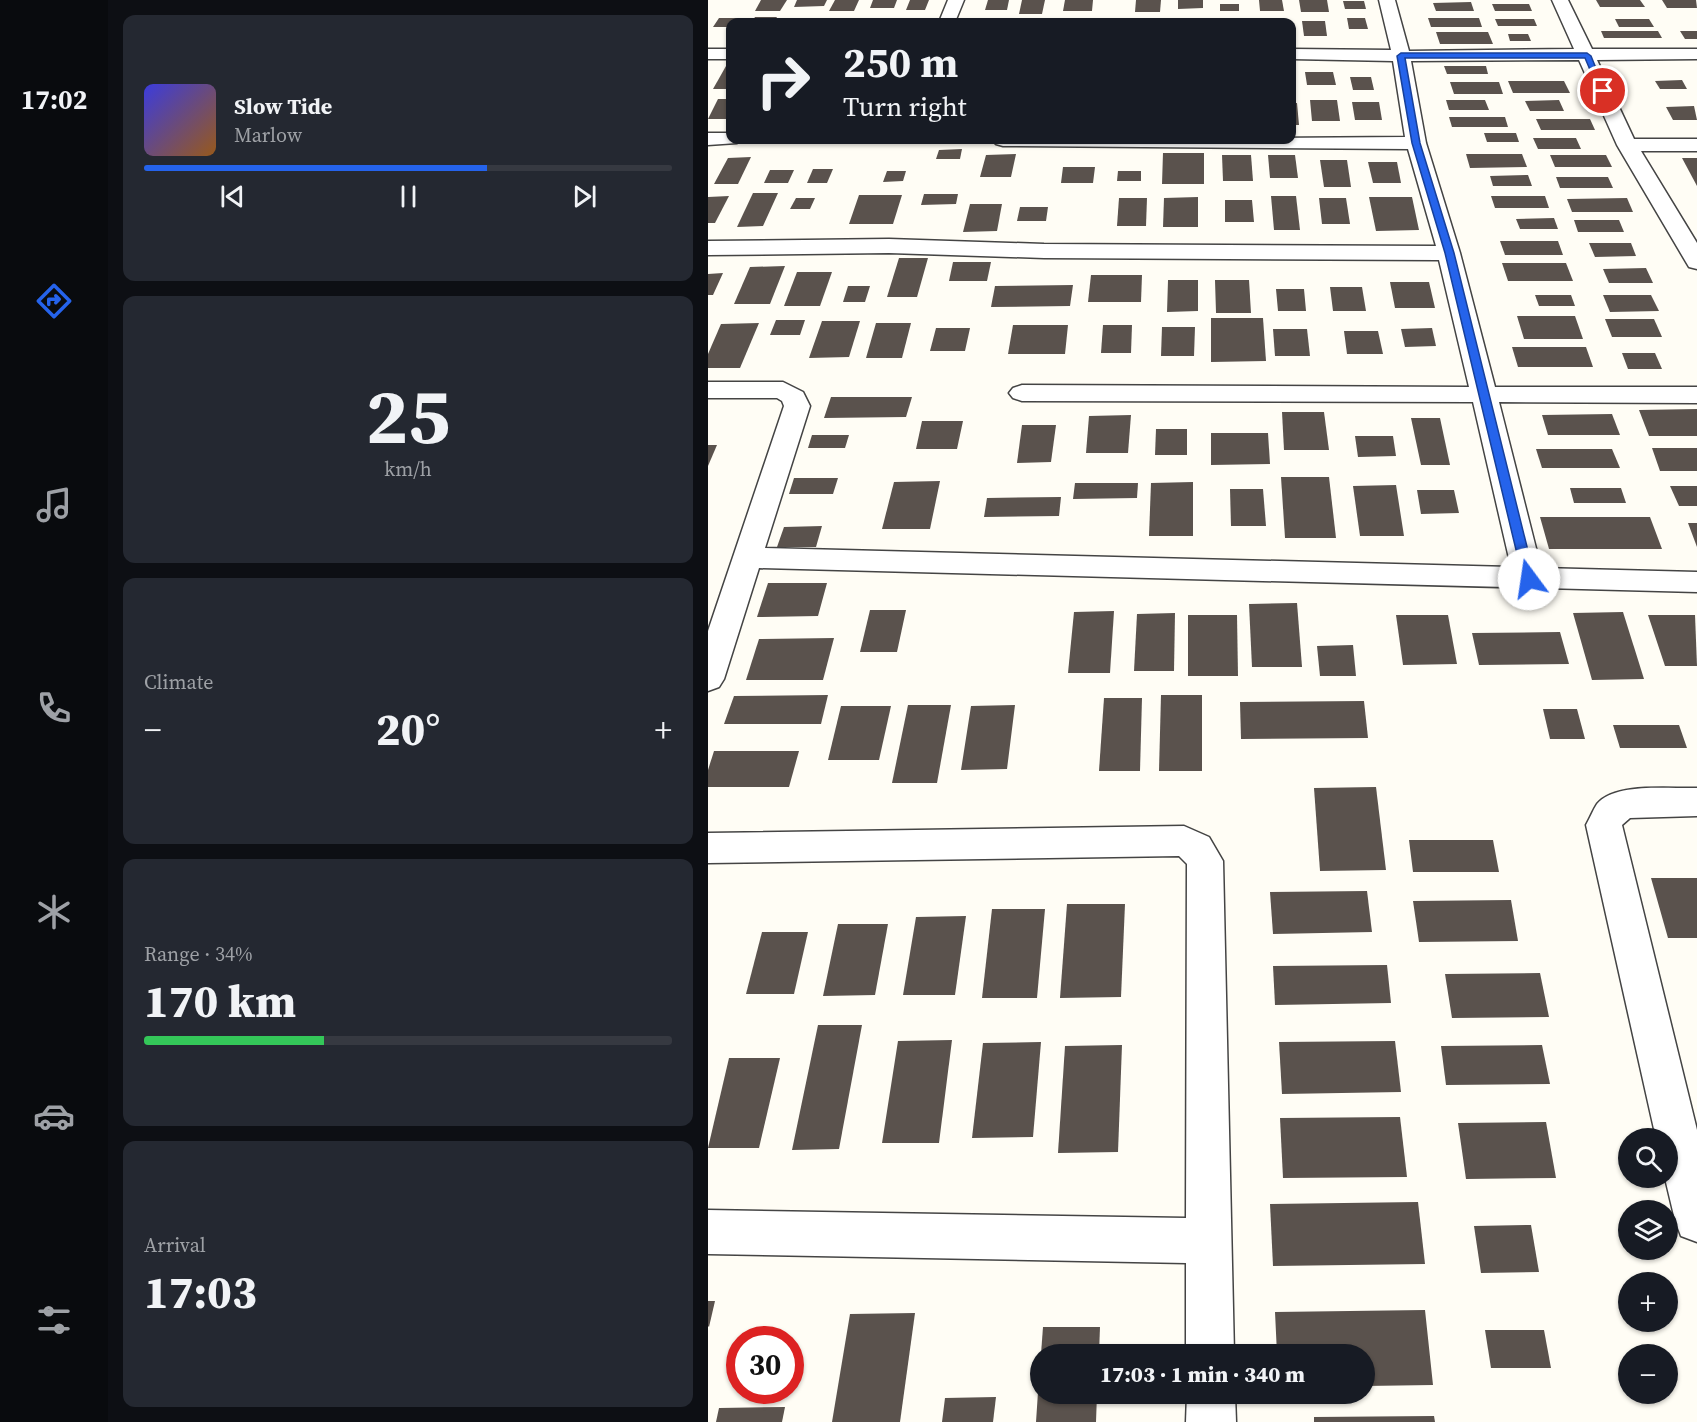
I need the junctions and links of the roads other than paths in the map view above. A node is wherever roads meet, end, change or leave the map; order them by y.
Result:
1 (956, 0) edge
2 (1388, 0) edge
3 (1560, 0) edge
4 (949, 18) edge
5 (708, 54) edge
6 (726, 54) edge
7 (1296, 54) edge
8 (1697, 54) edge
9 (1401, 56) junction
10 (1587, 56) junction
11 (708, 139) edge
12 (726, 139) edge
13 (1296, 142) edge
14 (1416, 143) junction
15 (1627, 145) junction
16 (1697, 145) edge
17 (708, 248) edge
18 (1449, 253) junction
19 (1697, 262) edge
20 (708, 390) edge
21 (1022, 393) dead end
22 (1484, 395) junction
23 (1697, 395) edge
24 (748, 558) junction
25 (1529, 579) junction
26 (1697, 582) edge
27 (721, 599) edge
28 (708, 679) edge
29 (1697, 802) edge
30 (708, 848) edge
31 (1697, 1220) edge
32 (708, 1232) edge
33 (1209, 1241) junction
34 (1210, 1344) edge
35 (1211, 1404) edge
36 (1211, 1422) edge

1 - 4 street
2 - 9 street
3 - 10 street
5 - 6 street
7 - 9 street
8 - 10 street
9 - 10 street
9 - 14 street
10 - 15 street
11 - 12 street
13 - 14 street
14 - 18 street
15 - 16 street
15 - 19 street
17 - 18 street
18 - 22 street
20 - 24 street
21 - 22 street
22 - 23 street
22 - 25 street
24 - 25 street
24 - 27 street
25 - 26 street
27 - 28 street
29 - 31 street
30 - 33 street
32 - 33 street
33 - 34 street
35 - 36 street

